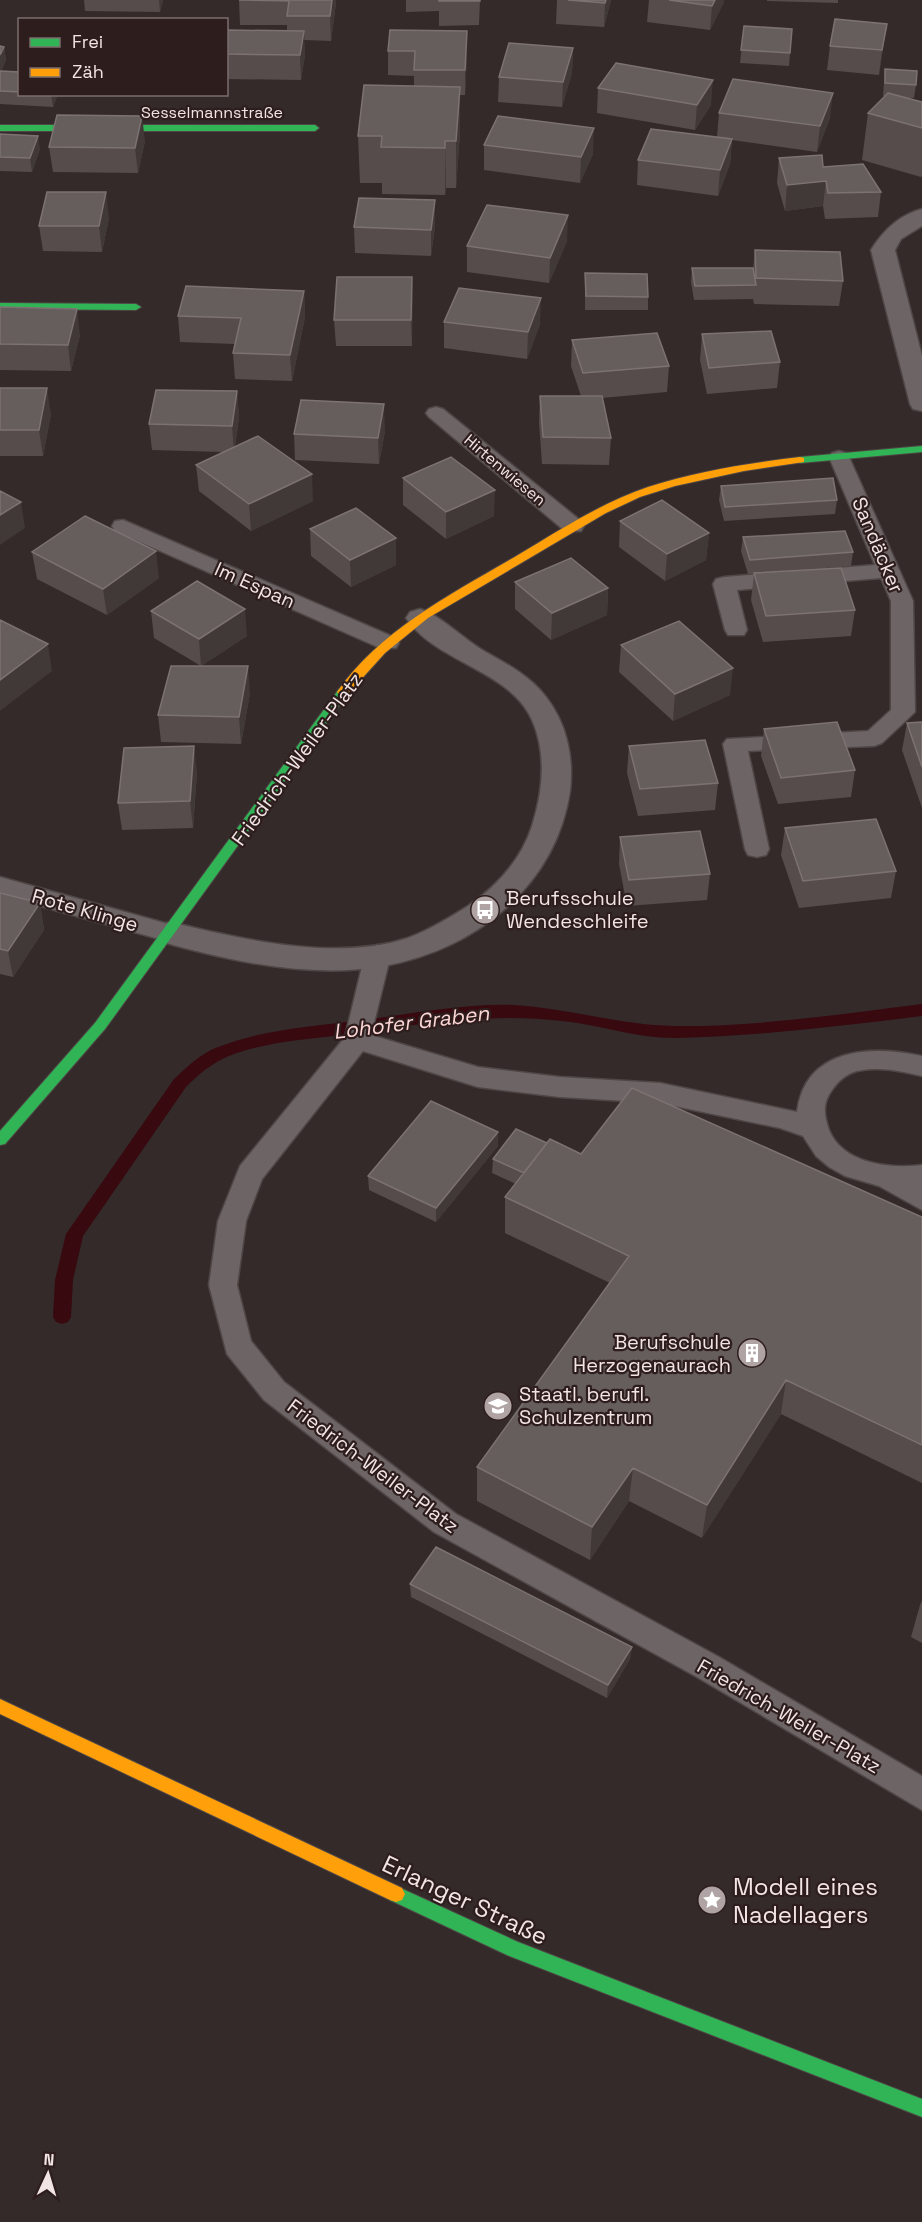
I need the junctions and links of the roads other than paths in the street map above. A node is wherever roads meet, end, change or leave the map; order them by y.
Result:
1 (0, 128) edge
2 (315, 128) dead end
3 (922, 216) edge
4 (0, 306) edge
5 (136, 308) dead end
6 (922, 404) edge
7 (436, 413) dead end
8 (922, 449) edge
9 (839, 457) junction
10 (123, 526) dead end
11 (573, 526) junction
12 (889, 570) junction
13 (420, 618) junction
14 (736, 630) dead end
15 (388, 643) junction
16 (757, 849) dead end
17 (0, 886) edge
18 (170, 933) junction
19 (378, 954) junction
20 (357, 1040) junction
21 (922, 1066) edge
22 (816, 1130) junction
23 (0, 1140) edge
24 (922, 1176) edge
25 (888, 1178) junction
26 (922, 1198) edge
27 (0, 1706) edge
28 (922, 1794) edge
29 (922, 2108) edge

1 - 2 street, Sesselmannstraße
3 - 6 street
4 - 5 street
7 - 11 lane, Hirtenwiesen
8 - 9 street, Friedrich-Weiler-Platz
9 - 11 street, Friedrich-Weiler-Platz
9 - 12 lane, Sandäcker
10 - 15 lane, Im Espan
11 - 13 street, Friedrich-Weiler-Platz
12 - 14 lane
12 - 16 lane, Sandäcker
13 - 15 street, Friedrich-Weiler-Platz
13 - 19 street
15 - 18 street, Friedrich-Weiler-Platz
17 - 18 lane, Rote Klinge
18 - 19 street
18 - 23 street, Friedrich-Weiler-Platz
19 - 20 lane, Friedrich-Weiler-Platz
20 - 22 lane
20 - 28 lane, Friedrich-Weiler-Platz
21 - 22 lane
22 - 25 lane
24 - 25 lane
25 - 26 lane
27 - 29 street, Erlanger Straße

